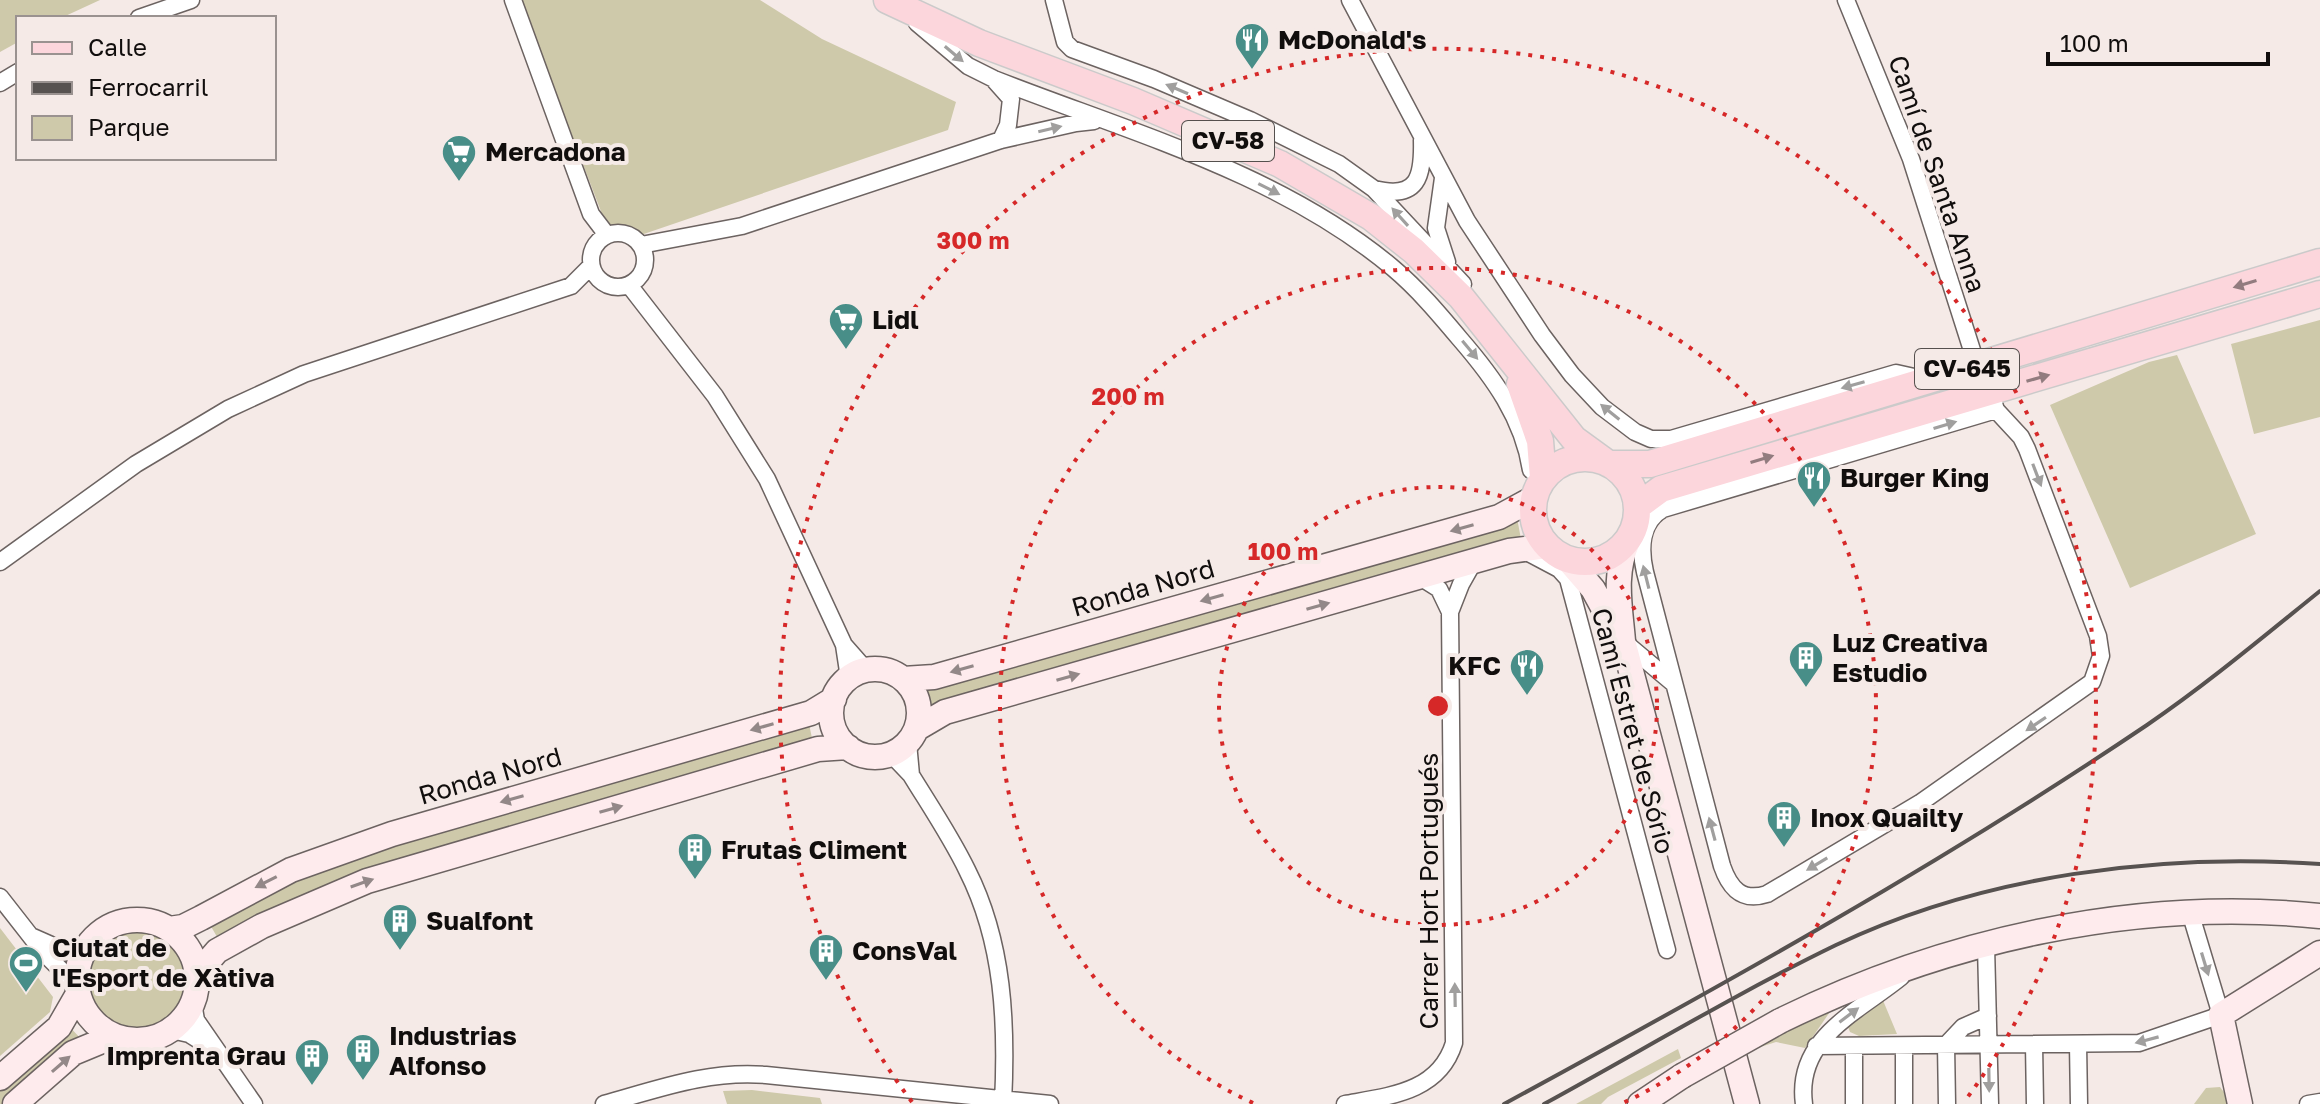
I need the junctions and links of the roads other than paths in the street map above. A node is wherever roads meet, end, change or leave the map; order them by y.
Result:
1 (191, 0) edge
2 (513, 0) edge
3 (1054, 0) edge
4 (1350, 0) edge
5 (1846, 0) edge
6 (891, 2) edge
7 (145, 16) edge
8 (994, 79) junction
9 (1100, 121) junction
10 (1422, 138) junction
11 (1001, 140) junction
12 (1443, 178) junction
13 (1374, 189) junction
14 (1467, 221) junction
15 (607, 235) junction
16 (641, 245) junction
17 (1442, 249) junction
18 (2320, 262) edge
19 (591, 266) junction
20 (1449, 267) junction
21 (629, 285) junction
22 (2320, 294) edge
23 (1513, 366) junction
24 (1977, 366) junction
25 (1929, 381) junction
26 (1533, 387) junction
27 (1993, 400) junction
28 (1609, 464) junction
29 (1701, 478) junction
30 (1537, 490) junction
31 (1730, 490) junction
32 (1647, 509) junction
33 (1628, 541) junction
34 (1545, 551) junction
35 (1474, 561) junction
36 (0, 562) edge
37 (1420, 577) junction
38 (1450, 612) junction
39 (1624, 645) junction
40 (857, 674) junction
41 (903, 679) junction
42 (1673, 683) junction
43 (834, 699) junction
44 (905, 742) junction
45 (848, 747) junction
46 (0, 897) edge
47 (2190, 912) junction
48 (2293, 913) junction
49 (2320, 916) edge
50 (2320, 924) edge
51 (169, 929) junction
52 (32, 936) junction
53 (1986, 946) junction
54 (84, 950) junction
55 (1667, 950) dead end
56 (2320, 953) edge
57 (1914, 966) junction
58 (198, 973) junction
59 (78, 990) junction
60 (193, 1003) junction
61 (2221, 1015) junction
62 (1988, 1016) junction
63 (171, 1030) junction
64 (114, 1036) junction
65 (2034, 1044) junction
66 (2078, 1044) junction
67 (1946, 1045) junction
68 (1989, 1045) junction
69 (1816, 1046) junction
70 (1854, 1046) junction
71 (1904, 1046) junction
72 (220, 1054) junction
73 (0, 1078) edge
74 (1003, 1102) edge
75 (2320, 1102) edge
76 (15, 1104) edge
77 (254, 1104) edge
78 (604, 1104) edge
79 (1050, 1104) edge
80 (1345, 1104) edge
81 (1640, 1104) edge
82 (1747, 1104) edge
83 (1804, 1104) edge
84 (1854, 1104) edge
85 (1904, 1104) edge
86 (1947, 1104) edge
87 (1990, 1104) edge
88 (2035, 1104) edge
89 (2079, 1104) edge
90 (2240, 1104) edge
91 (2308, 1104) edge

1 - 7 street
2 - 15 street
13 -> 3 street
4 - 10 street
5 - 24 street, Camí de Santa Anna
6 -> 8 street
6 - 23 main road, CV-58
8 - 9 street
8 - 11 street
11 -> 9 street
9 -> 30 street
10 - 12 street
10 - 13 street
11 - 16 street
12 - 14 street
12 - 17 street
20 -> 13 street
14 - 17 street
25 -> 14 street
15 - 16 street
15 - 19 street
16 - 21 street
17 - 20 street
18 -> 24 main road, CV-645
19 - 21 street
19 - 36 street
20 - 26 street
21 - 40 street
27 -> 22 main road, CV-645
23 - 26 main road, CV-58
23 - 30 main road, CV-58
24 - 25 main road, CV-645
25 - 28 main road, CV-645
26 - 28 main road, CV-58
29 -> 27 main road, CV-645
31 -> 27 street
27 -> 42 street, Camí Estret de Sório
28 - 30 main road, CV-645
28 - 32 main road
29 - 31 street
29 - 32 main road, CV-645
30 - 34 main road
30 -> 41 main road, Ronda Nord / CV-645
31 - 32 street
32 - 33 main road
42 -> 32 street, Camí Estret de Sório
33 - 34 main road
33 - 39 main road
34 - 35 main road
34 - 39 main road
34 - 55 street, Camí Estret de Sório
35 - 37 main road
35 - 38 street, Carrer Hort Portugués
37 - 38 street
44 -> 37 main road
80 -> 38 street, Carrer Hort Portugués
39 - 42 street
39 - 82 main road
40 - 41 main road, CV-645
40 - 43 main road
41 - 44 main road
43 - 45 main road
43 -> 51 main road, Ronda Nord
44 - 45 main road
44 - 74 street
58 -> 45 main road
46 - 52 street
47 - 48 main road
47 - 53 main road
47 -> 61 street
48 - 49 main road
48 - 50 main road
51 - 54 main road
51 - 58 main road
52 - 54 street
52 - 59 street
53 - 57 main road
53 - 62 street
54 - 59 main road
56 - 61 main road
69 -> 57 street
57 - 81 main road, bridge
58 - 60 main road
59 - 64 main road
59 - 73 main road
60 - 63 main road
60 - 72 street
61 -> 66 street
61 - 90 main road
62 - 67 street
62 - 68 street
63 - 64 main road
63 - 72 street
76 -> 64 main road
65 - 66 street
65 - 68 street
65 - 88 street
66 - 89 street
67 - 68 street
67 - 71 street
67 - 86 street
68 -> 87 street
69 - 70 street
69 - 83 street
70 - 71 street
70 - 84 street
71 - 85 street
72 - 77 street
74 - 78 street
74 - 79 street
75 - 91 street

